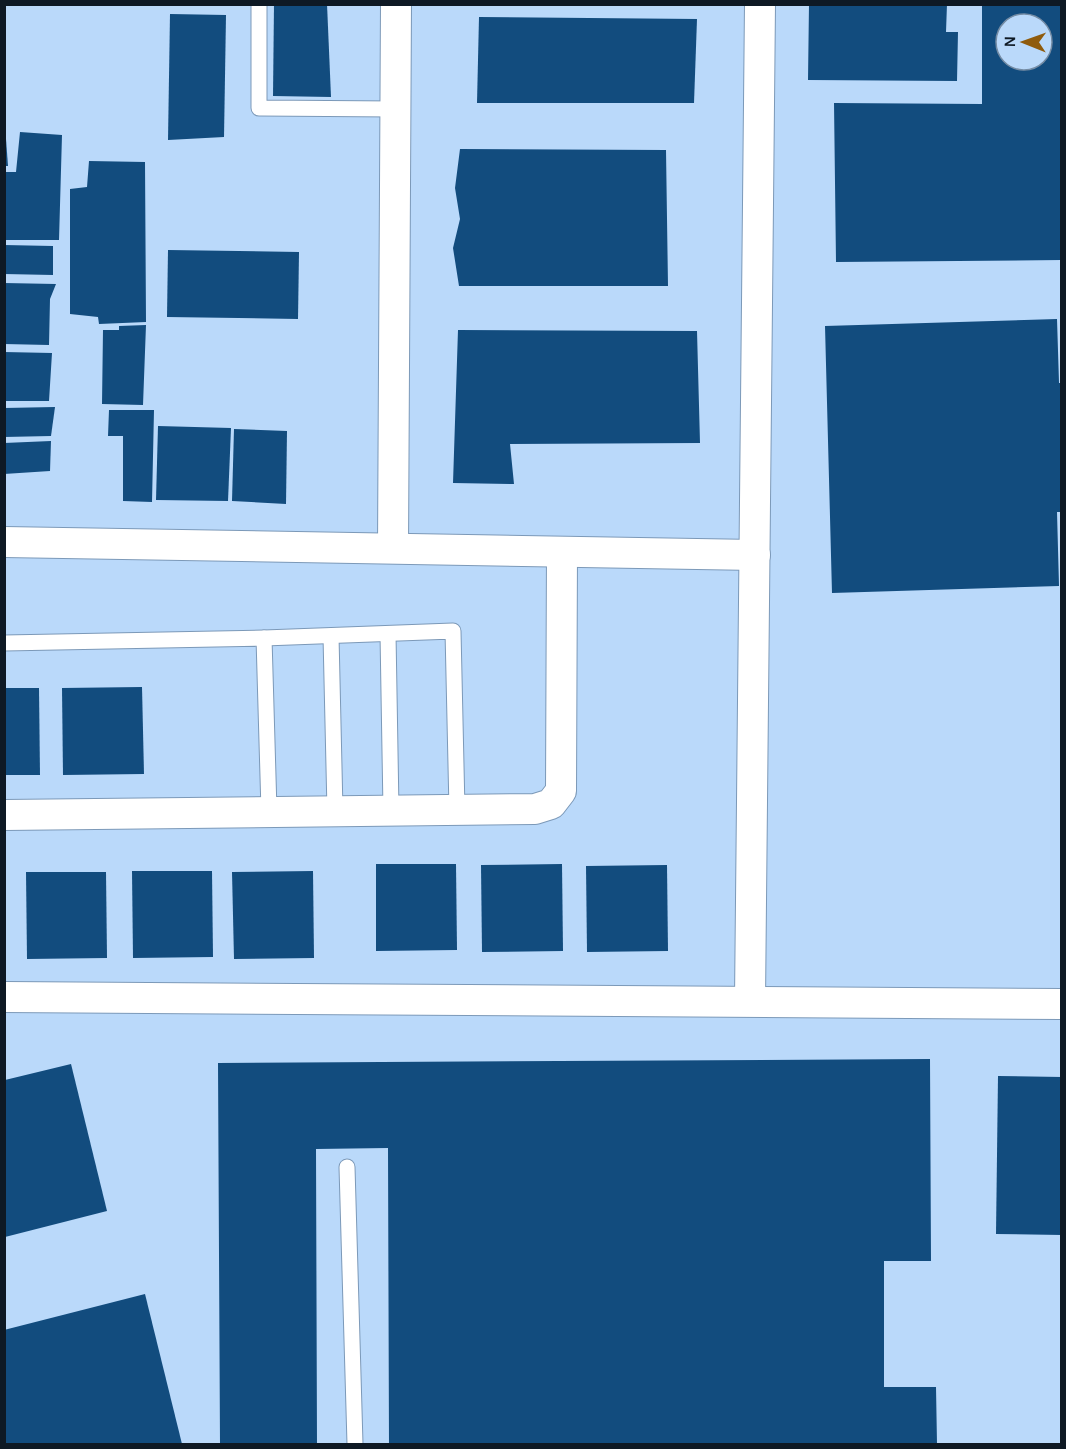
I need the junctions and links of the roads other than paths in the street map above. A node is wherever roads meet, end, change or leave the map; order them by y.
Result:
1 (259, 4) edge
2 (396, 4) edge
3 (760, 4) edge
4 (395, 109) junction
5 (4, 542) edge
6 (393, 548) junction
7 (562, 552) junction
8 (755, 555) junction
9 (388, 634) junction
10 (331, 636) junction
11 (264, 638) junction
12 (4, 643) edge
13 (391, 810) junction
14 (457, 810) junction
15 (335, 811) junction
16 (269, 812) junction
17 (4, 815) edge
18 (4, 997) edge
19 (750, 1001) junction
20 (1062, 1004) edge
21 (347, 1167) dead end
22 (355, 1444) edge

1 - 4 lane
2 - 4 street
3 - 8 street
4 - 6 street
5 - 6 street
6 - 7 street
7 - 8 street
7 - 14 street
8 - 19 street
9 - 10 lane
9 - 13 lane
9 - 14 lane
10 - 11 lane
10 - 15 lane
11 - 12 lane
11 - 16 lane
13 - 14 street
13 - 15 street
15 - 16 street
16 - 17 street
18 - 19 street
19 - 20 street
21 - 22 lane

